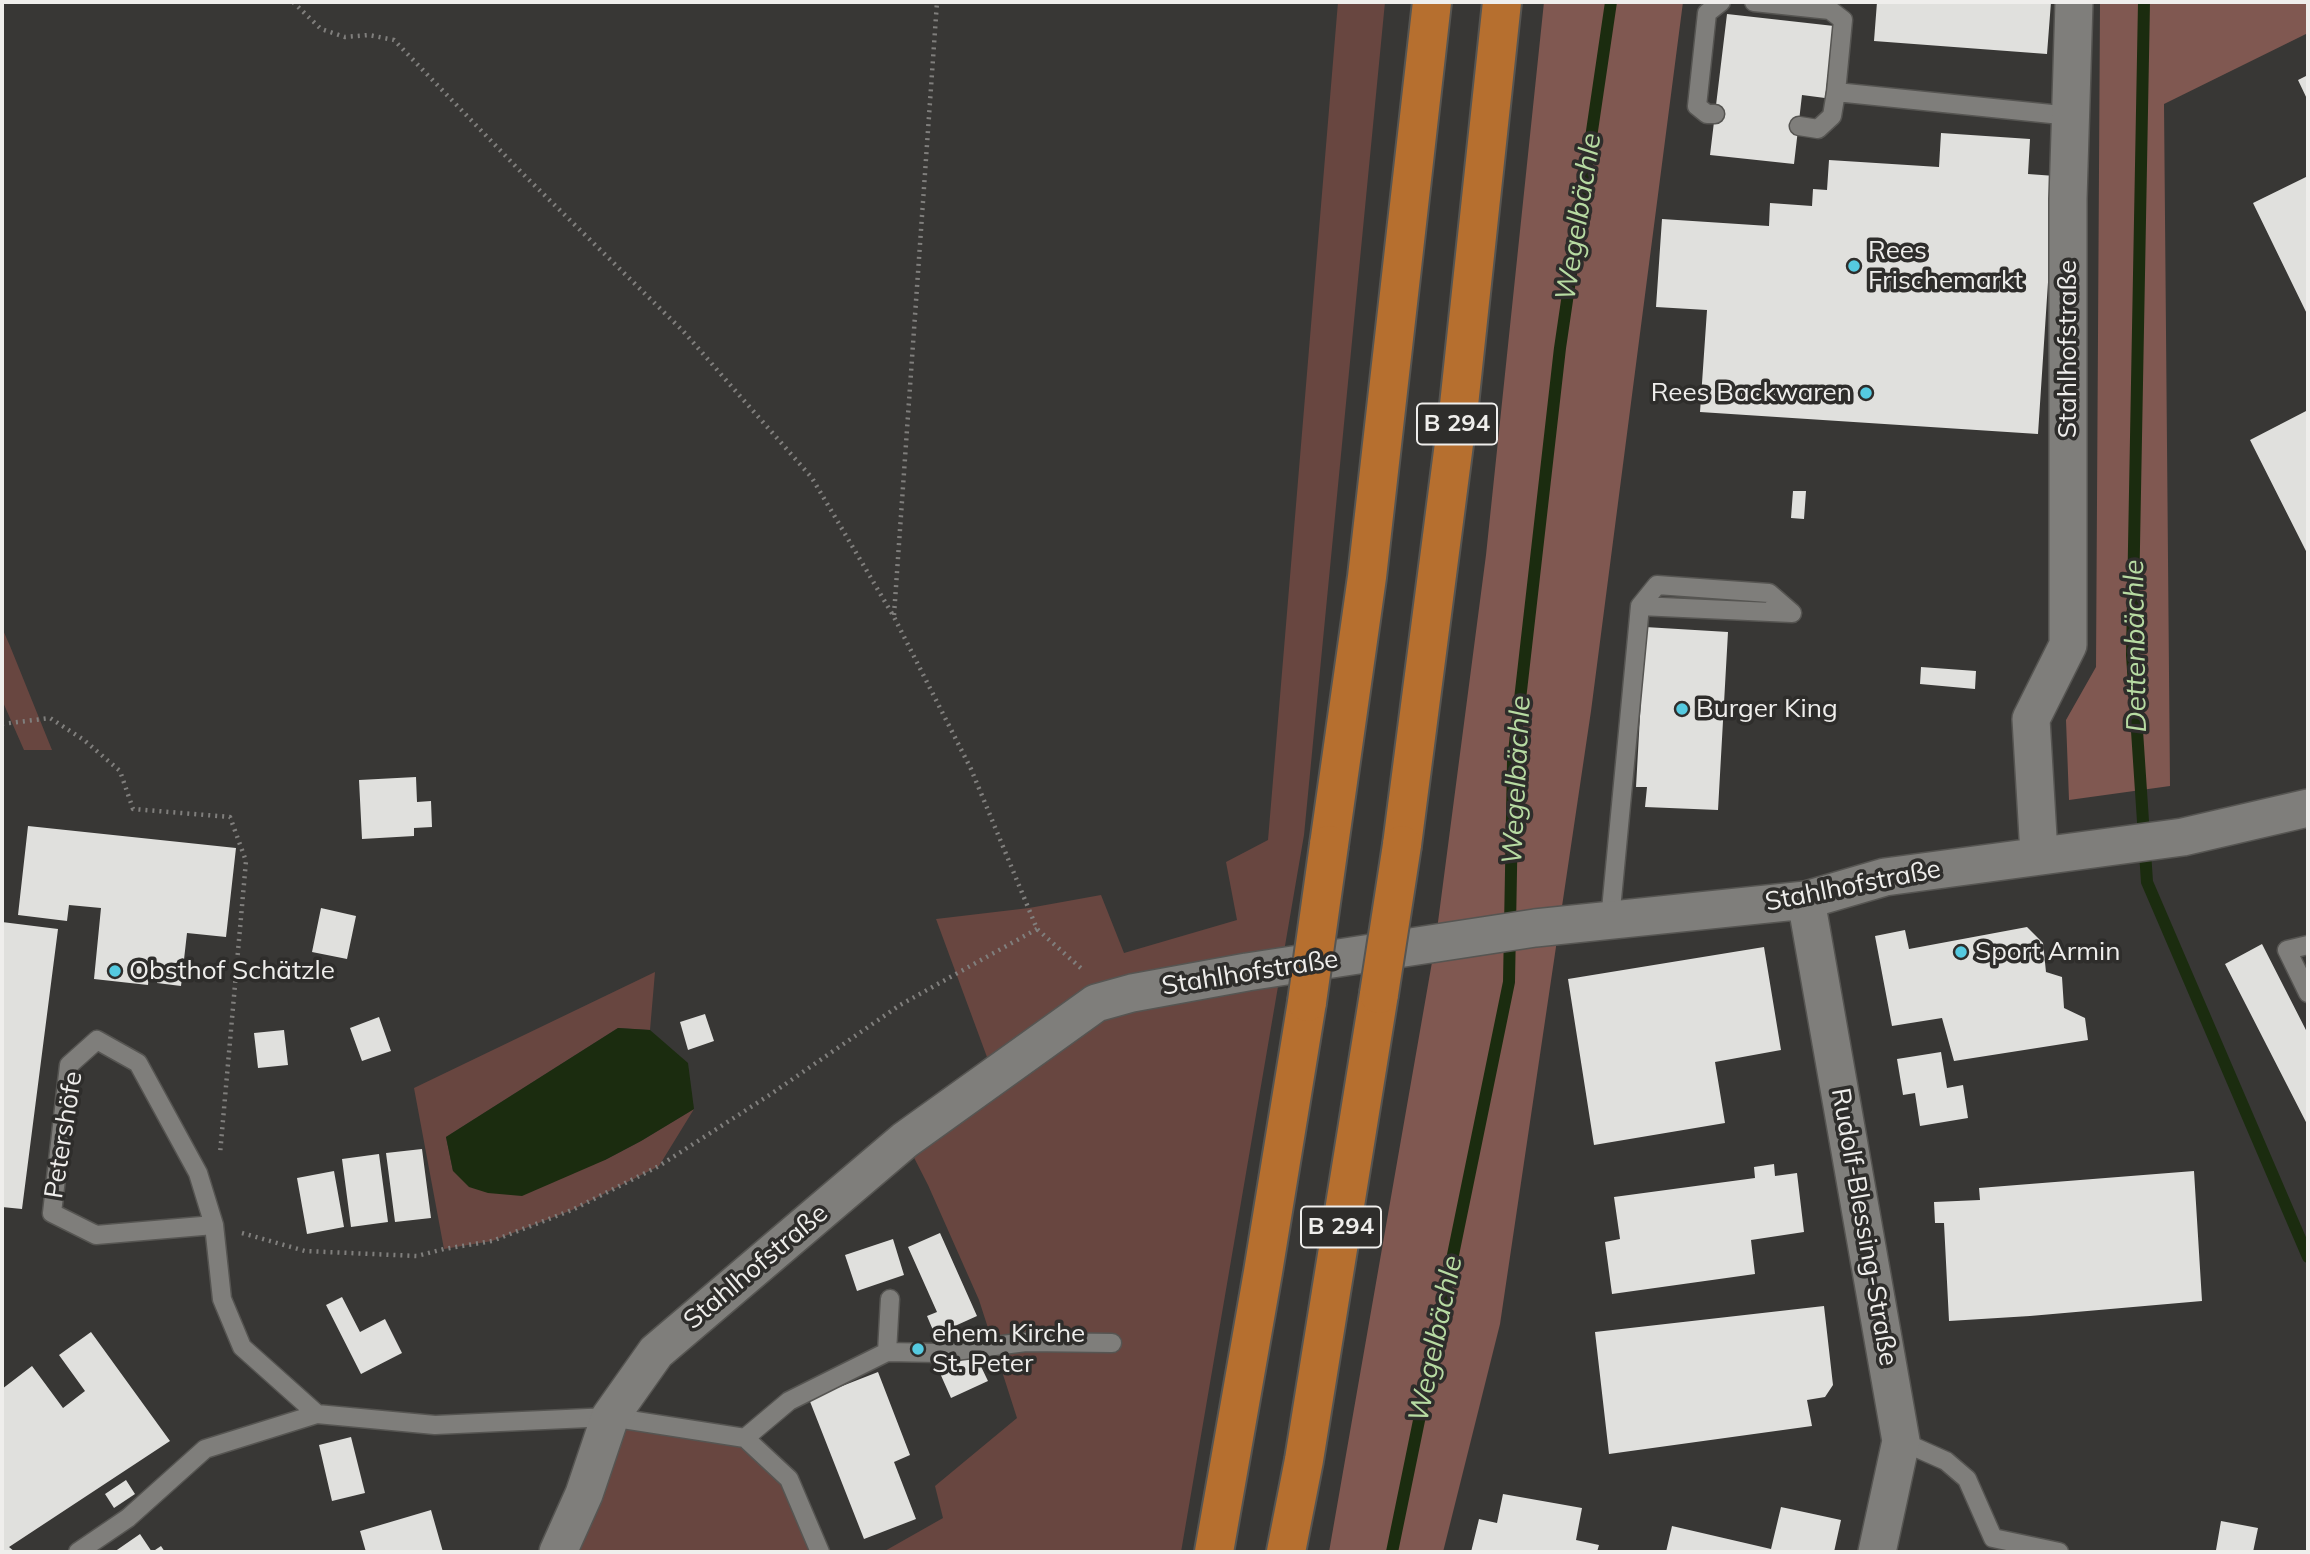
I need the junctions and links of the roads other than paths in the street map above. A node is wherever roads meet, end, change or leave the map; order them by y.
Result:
1 (1432, 2) edge
2 (1502, 2) edge
3 (1721, 2) edge
4 (1754, 2) edge
5 (2074, 2) edge
6 (1836, 92) junction
7 (1715, 114) dead end
8 (2071, 116) junction
9 (1799, 126) dead end
10 (1792, 614) dead end
11 (2308, 808) edge
12 (2039, 855) junction
13 (1806, 900) junction
14 (1610, 920) junction
15 (2308, 945) edge
16 (2308, 993) edge
17 (214, 1225) junction
18 (890, 1299) dead end
19 (1112, 1343) dead end
20 (887, 1352) junction
21 (317, 1414) junction
22 (610, 1416) junction
23 (745, 1438) junction
24 (1901, 1441) junction
25 (78, 1552) edge
26 (558, 1552) edge
27 (820, 1552) edge
28 (1214, 1552) edge
29 (1286, 1552) edge
30 (1877, 1552) edge
31 (2059, 1552) edge

1 - 28 highway, B 294, bridge
2 - 29 highway, B 294, bridge
3 - 7 lane
4 - 6 lane
5 - 8 street, Stahlhofstraße
6 - 8 lane
6 - 9 lane
8 - 12 street, Stahlhofstraße
10 - 14 lane
11 - 12 street, Stahlhofstraße
12 - 13 street, Stahlhofstraße
13 - 14 street, Stahlhofstraße
13 - 24 street, Rudolf-Blessing-Straße
14 - 22 street, Stahlhofstraße
15 - 16 lane
17 - 17 lane, Petershöfe
17 - 21 lane, Petershöfe
18 - 20 lane
19 - 20 lane
20 - 23 lane
21 - 22 lane
21 - 25 lane
22 - 23 lane
22 - 26 street
23 - 27 lane
24 - 30 street, Rudolf-Blessing-Straße
24 - 31 lane

